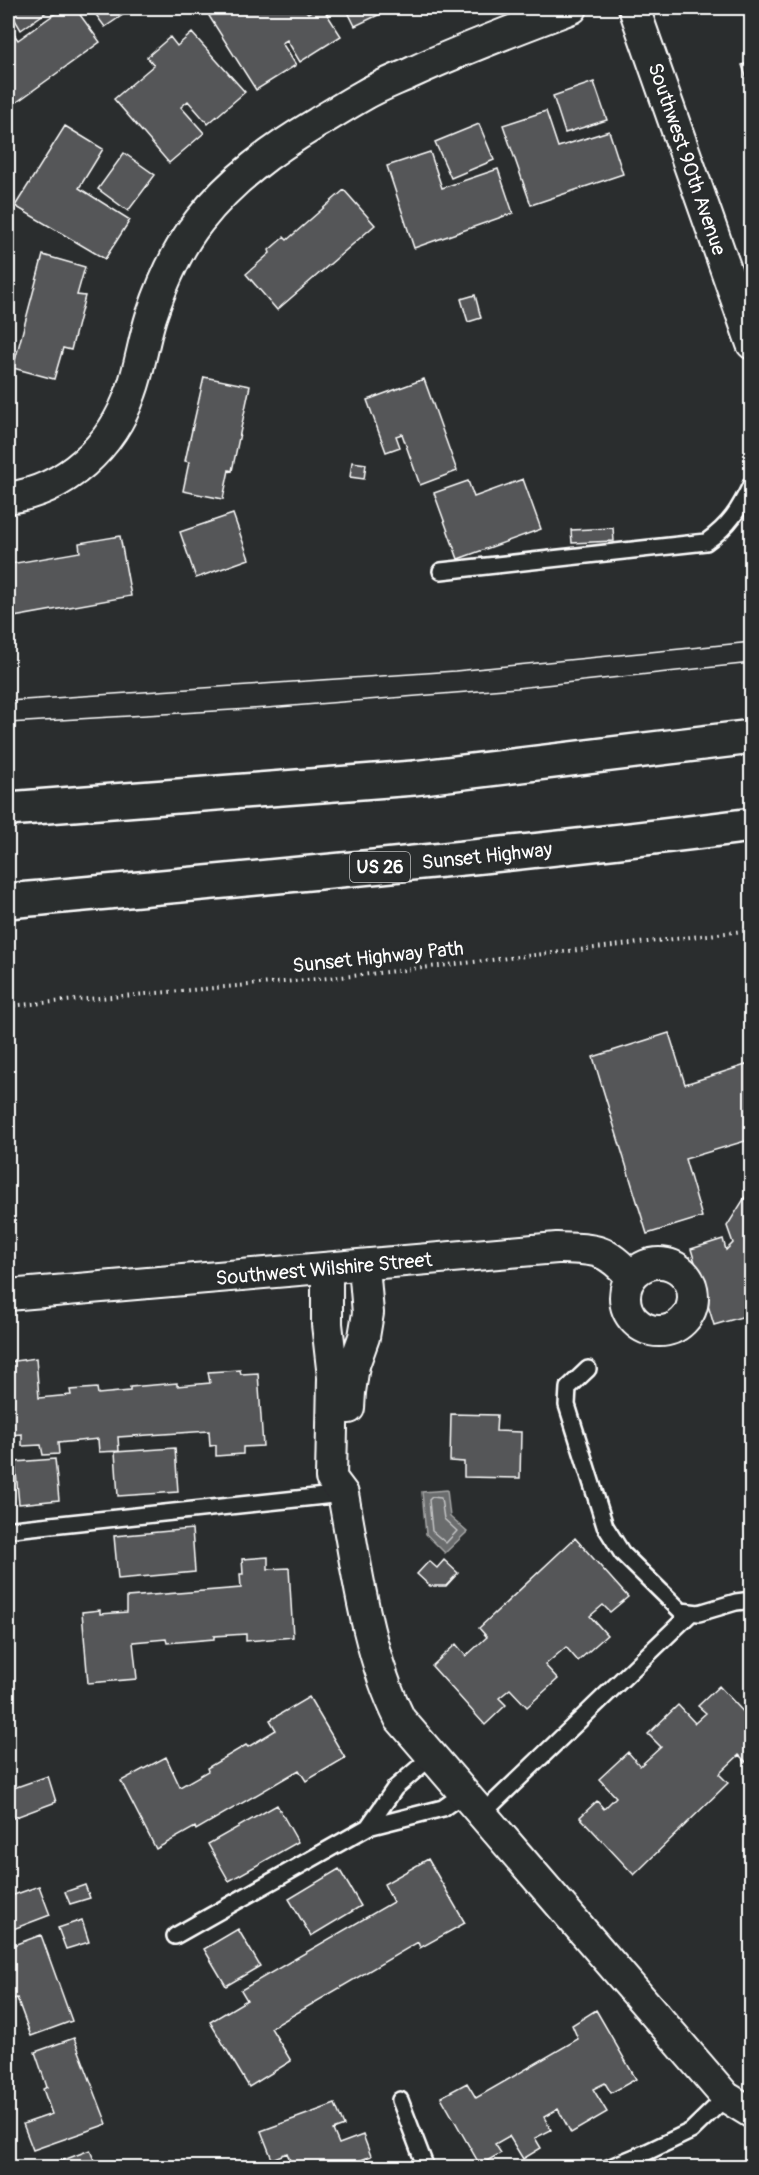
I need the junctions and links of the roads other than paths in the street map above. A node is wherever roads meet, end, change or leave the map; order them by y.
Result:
1 (572, 8) edge
2 (634, 8) edge
3 (752, 344) edge
4 (752, 483) edge
5 (8, 498) edge
6 (441, 571) dead end
7 (752, 737) edge
8 (8, 809) edge
9 (752, 825) edge
10 (8, 901) edge
11 (364, 1266) junction
12 (327, 1268) junction
13 (631, 1277) dead end
14 (8, 1295) edge
15 (588, 1369) dead end
16 (343, 1494) junction
17 (13, 1529) dead end
18 (752, 1599) edge
19 (691, 1613) junction
20 (431, 1757) junction
21 (472, 1804) junction
22 (368, 1827) junction
23 (175, 1936) dead end
24 (726, 2097) junction
25 (400, 2100) dead end
26 (752, 2113) edge
27 (426, 2168) edge
28 (608, 2168) edge

1 - 5 street
2 - 3 street, Southwest 90th Avenue
4 - 6 lane
7 - 8 highway
9 - 10 highway, Sunset Highway / US 26
11 - 12 street, Southwest Wilshire Street
11 - 13 street, Southwest Wilshire Street
11 - 16 street
12 - 14 street, Southwest Wilshire Street
12 - 16 street
15 - 19 lane
16 - 17 lane
16 - 20 street
18 - 19 lane
19 - 21 lane
20 - 21 street
20 - 22 lane
21 - 22 lane
21 - 24 street
22 - 23 lane
24 - 26 street
24 - 28 lane
25 - 27 lane

